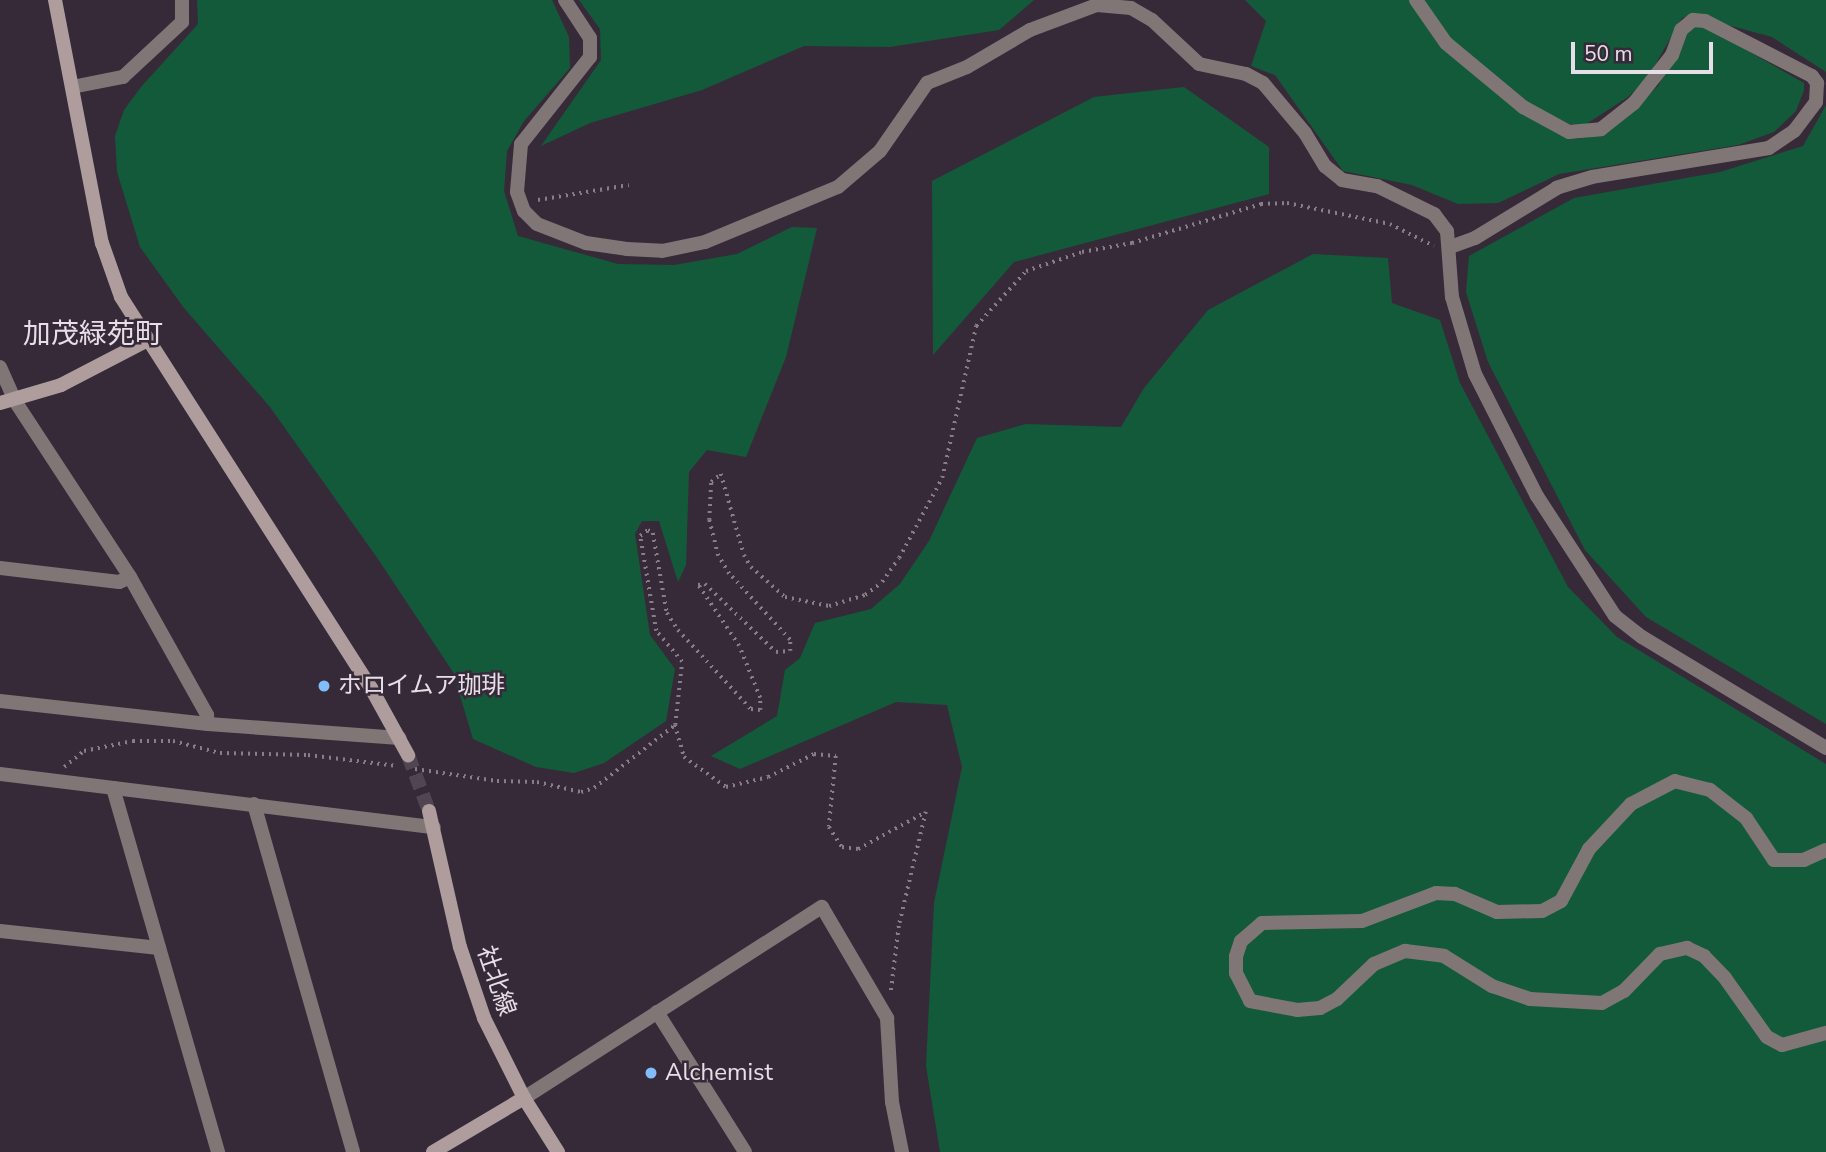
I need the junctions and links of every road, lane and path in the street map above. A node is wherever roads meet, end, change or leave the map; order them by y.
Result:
1 (55, 0) edge
2 (182, 0) edge
3 (565, 0) edge
4 (1416, 0) edge
5 (72, 87) junction
6 (629, 185) dead end
7 (521, 203) junction
8 (1450, 247) junction
9 (146, 341) junction
10 (0, 367) edge
11 (7, 402) edge
12 (0, 568) edge
13 (130, 577) junction
14 (0, 701) edge
15 (208, 724) junction
16 (674, 725) junction
17 (399, 738) junction
18 (1826, 748) edge
19 (408, 755) tunnel mouth
20 (0, 774) edge
21 (54, 780) junction
22 (113, 788) junction
23 (254, 804) junction
24 (429, 811) tunnel mouth
25 (434, 827) junction
26 (1826, 850) edge
27 (0, 931) edge
28 (159, 948) junction
29 (657, 1012) junction
30 (887, 1018) junction
31 (1826, 1033) edge
32 (524, 1098) junction
33 (218, 1152) edge
34 (353, 1152) edge
35 (433, 1152) edge
36 (558, 1152) edge
37 (745, 1152) edge
38 (902, 1152) edge

1 - 5 street
2 - 5 street
3 - 7 street
4 - 8 street
5 - 9 street
6 - 7 path
7 - 8 street
8 - 16 path
8 - 18 street
9 - 11 street
9 - 17 street
10 - 11 street
11 - 13 street
12 - 13 street
13 - 15 street
14 - 15 street
15 - 17 street
16 - 21 path
16 - 30 path
17 - 19 street
20 - 21 street
21 - 22 street
22 - 23 street
22 - 28 street
23 - 25 street
23 - 34 street
24 - 25 street, 社北線
25 - 32 street, 社北線
26 - 31 street
27 - 28 street
28 - 33 street
29 - 30 street
29 - 32 street
29 - 37 street
30 - 38 street
32 - 35 street
32 - 36 street, 社北線

